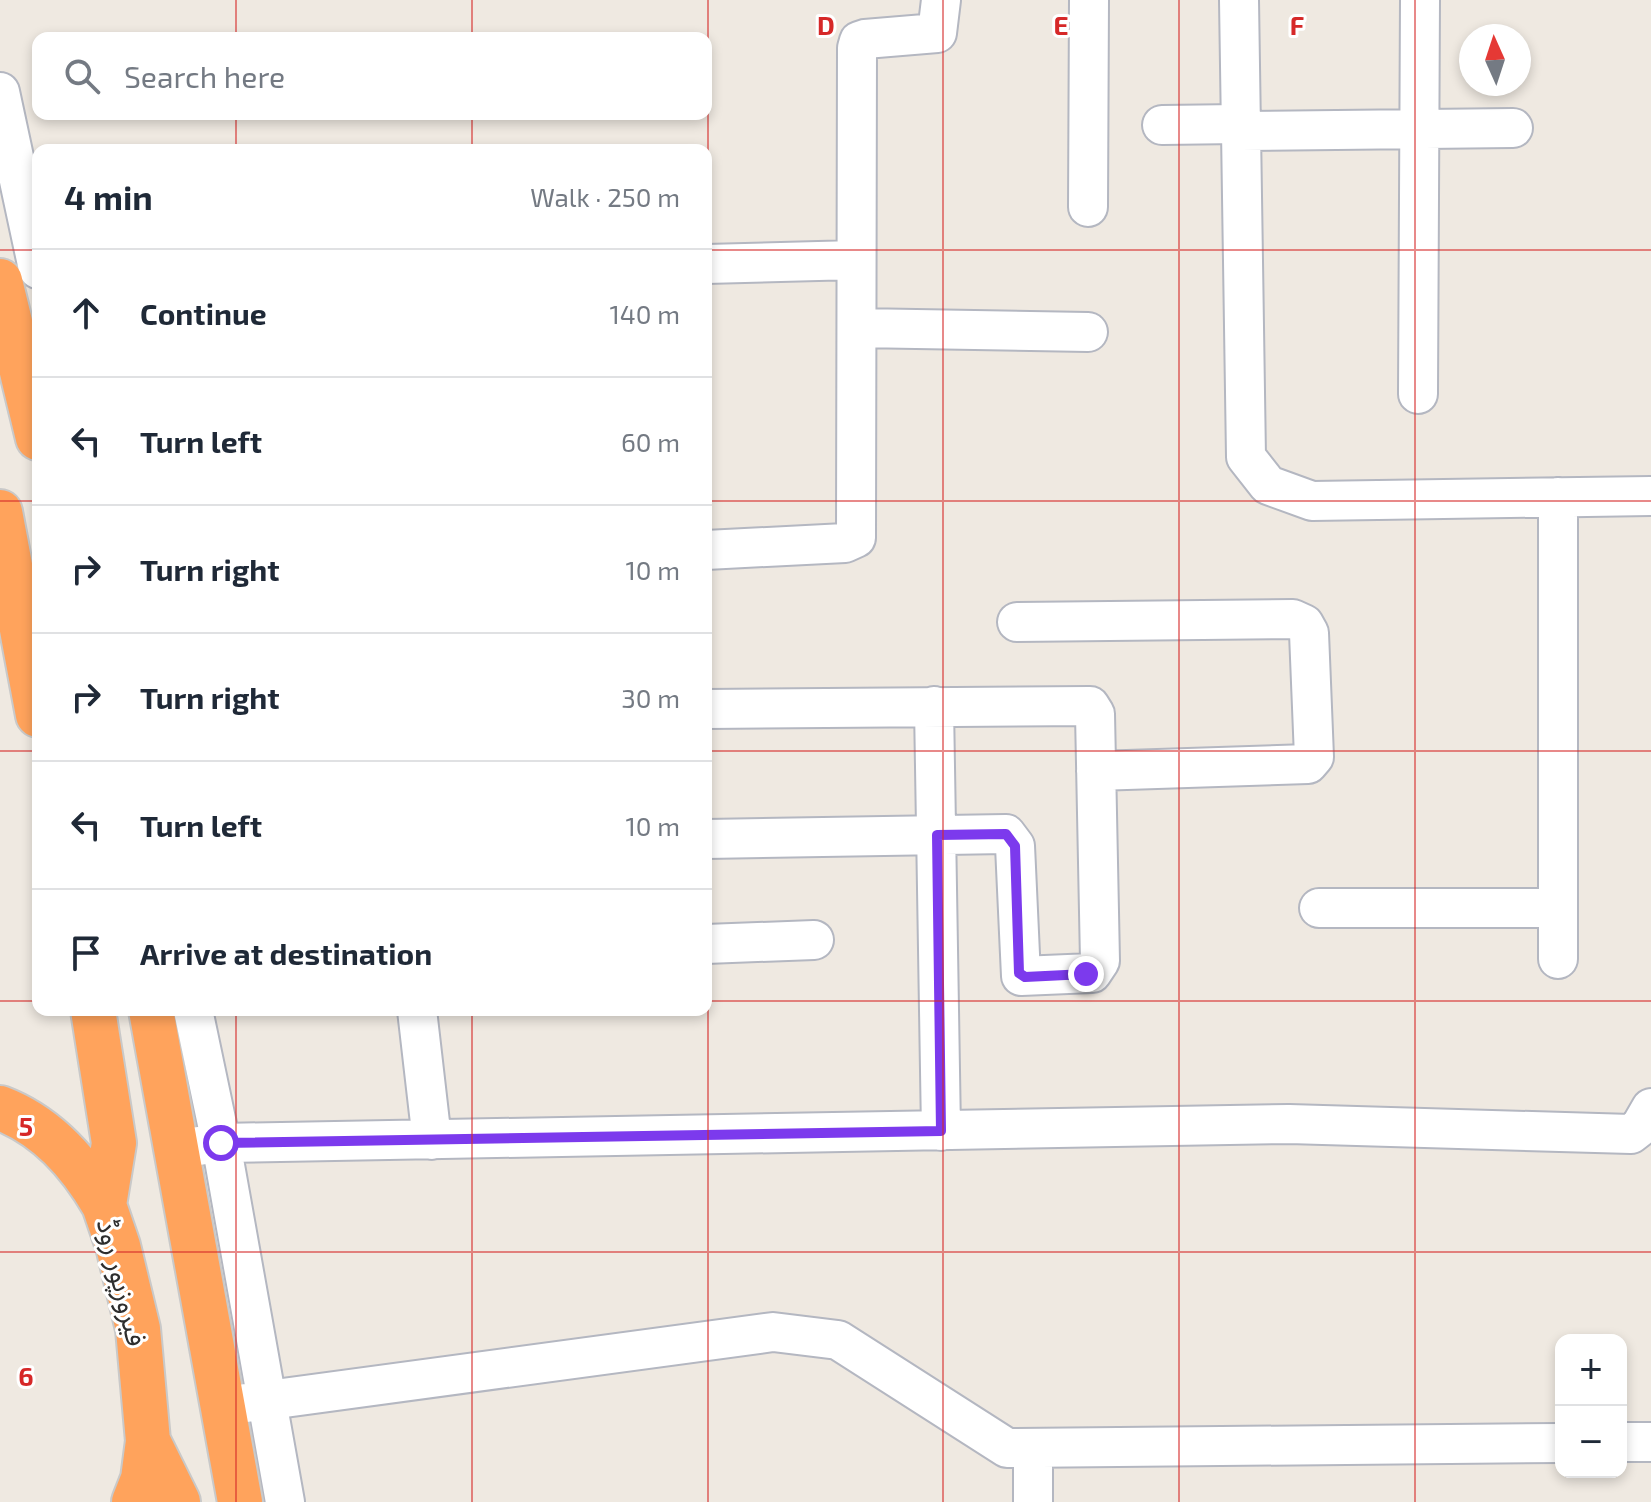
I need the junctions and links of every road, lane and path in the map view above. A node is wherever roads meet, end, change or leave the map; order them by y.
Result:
1 (941, 0) edge
2 (1089, 0) edge
3 (1239, 0) edge
4 (1420, 0) edge
5 (0, 92) edge
6 (1162, 125) dead end
7 (1239, 127) junction
8 (1513, 128) dead end
9 (1419, 130) junction
10 (1088, 207) dead end
11 (32, 241) edge
12 (856, 260) junction
13 (712, 264) edge
14 (0, 281) edge
15 (858, 328) junction
16 (1088, 332) dead end
17 (1418, 394) dead end
18 (32, 408) edge
19 (1651, 496) edge
20 (1558, 497) junction
21 (0, 512) edge
22 (712, 550) edge
23 (1017, 622) dead end
24 (32, 683) edge
25 (934, 706) junction
26 (712, 709) edge
27 (1096, 771) junction
28 (937, 835) junction
29 (712, 839) edge
30 (1319, 908) dead end
31 (1557, 908) junction
32 (814, 940) dead end
33 (712, 944) edge
34 (1558, 959) dead end
35 (94, 1016) edge
36 (152, 1016) edge
37 (194, 1016) edge
38 (418, 1016) edge
39 (0, 1108) edge
40 (1651, 1108) edge
41 (941, 1131) junction
42 (432, 1140) junction
43 (221, 1143) junction
44 (176, 1149) junction
45 (104, 1205) junction
46 (267, 1400) junction
47 (224, 1406) junction
48 (148, 1441) junction
49 (1627, 1442) edge
50 (1651, 1442) edge
51 (1555, 1443) edge
52 (1033, 1448) junction
53 (134, 1502) edge
54 (178, 1502) edge
55 (240, 1502) edge
56 (285, 1502) edge
57 (1033, 1502) edge

1 - 12 street
2 - 10 street
3 - 7 street
4 - 9 street
5 - 11 street
6 - 7 street
7 - 9 street
7 - 20 street
8 - 9 street
9 - 17 street
12 - 13 street
12 - 15 street
14 - 18 highway
15 - 16 street
15 - 22 street
19 - 20 street
20 - 31 street
21 - 24 highway
23 - 27 street
25 - 26 street
25 - 27 street
25 - 28 street
27 - 28 street
28 - 29 street
28 - 41 street
30 - 31 street
31 - 34 street
32 - 33 street
35 - 45 highway, فیروزپور روڈ
36 - 44 highway
37 - 43 street
38 - 42 street
39 - 45 highway
40 - 41 street
41 - 42 street
42 - 43 street
43 - 44 street
43 - 46 street
44 - 47 highway
45 - 48 highway, فیروزپور روڈ
46 - 47 street
46 - 52 street
46 - 56 street
47 - 55 highway
48 - 53 highway
48 - 54 highway, فیروزپور روڈ
49 - 50 street
51 - 52 street
52 - 57 street

